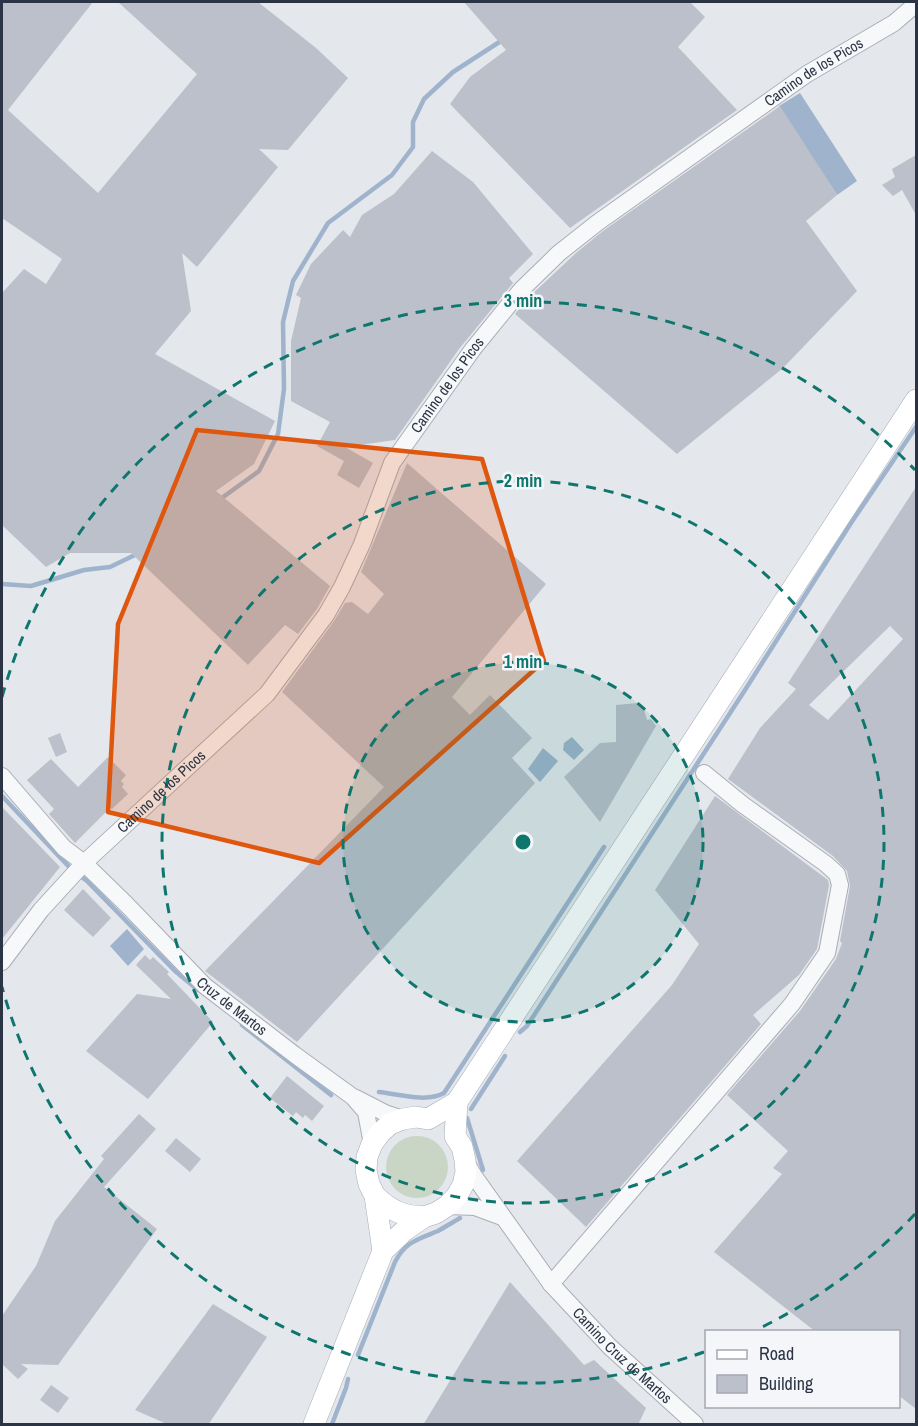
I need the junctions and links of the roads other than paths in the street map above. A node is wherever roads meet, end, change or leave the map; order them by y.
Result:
1 (916, 4) edge
2 (916, 400) edge
3 (704, 773) dead end
4 (2, 776) edge
5 (78, 870) junction
6 (2, 962) edge
7 (353, 1097) junction
8 (457, 1102) junction
9 (403, 1119) junction
10 (428, 1119) junction
11 (455, 1136) junction
12 (372, 1144) junction
13 (465, 1160) junction
14 (375, 1196) junction
15 (447, 1206) junction
16 (423, 1217) junction
17 (502, 1217) junction
18 (383, 1251) junction
19 (551, 1284) junction
20 (314, 1425) edge
21 (695, 1425) edge

1 - 5 street, Camino de los Picos
2 - 8 main road
3 - 19 street
4 - 5 street
5 - 6 street, Camino de los Picos
5 - 7 street, Cruz de Martos
7 - 9 street
7 - 12 street, Cruz de Martos
8 - 10 main road
8 - 11 main road
9 - 10 main road
9 - 12 main road
10 - 11 street
11 - 13 main road
12 - 14 main road
13 - 15 main road
13 - 17 street
14 - 16 main road
14 - 18 main road
15 - 16 main road
15 - 17 street
16 - 18 main road
17 - 19 street
18 - 20 main road
19 - 21 street, Camino Cruz de Martos

